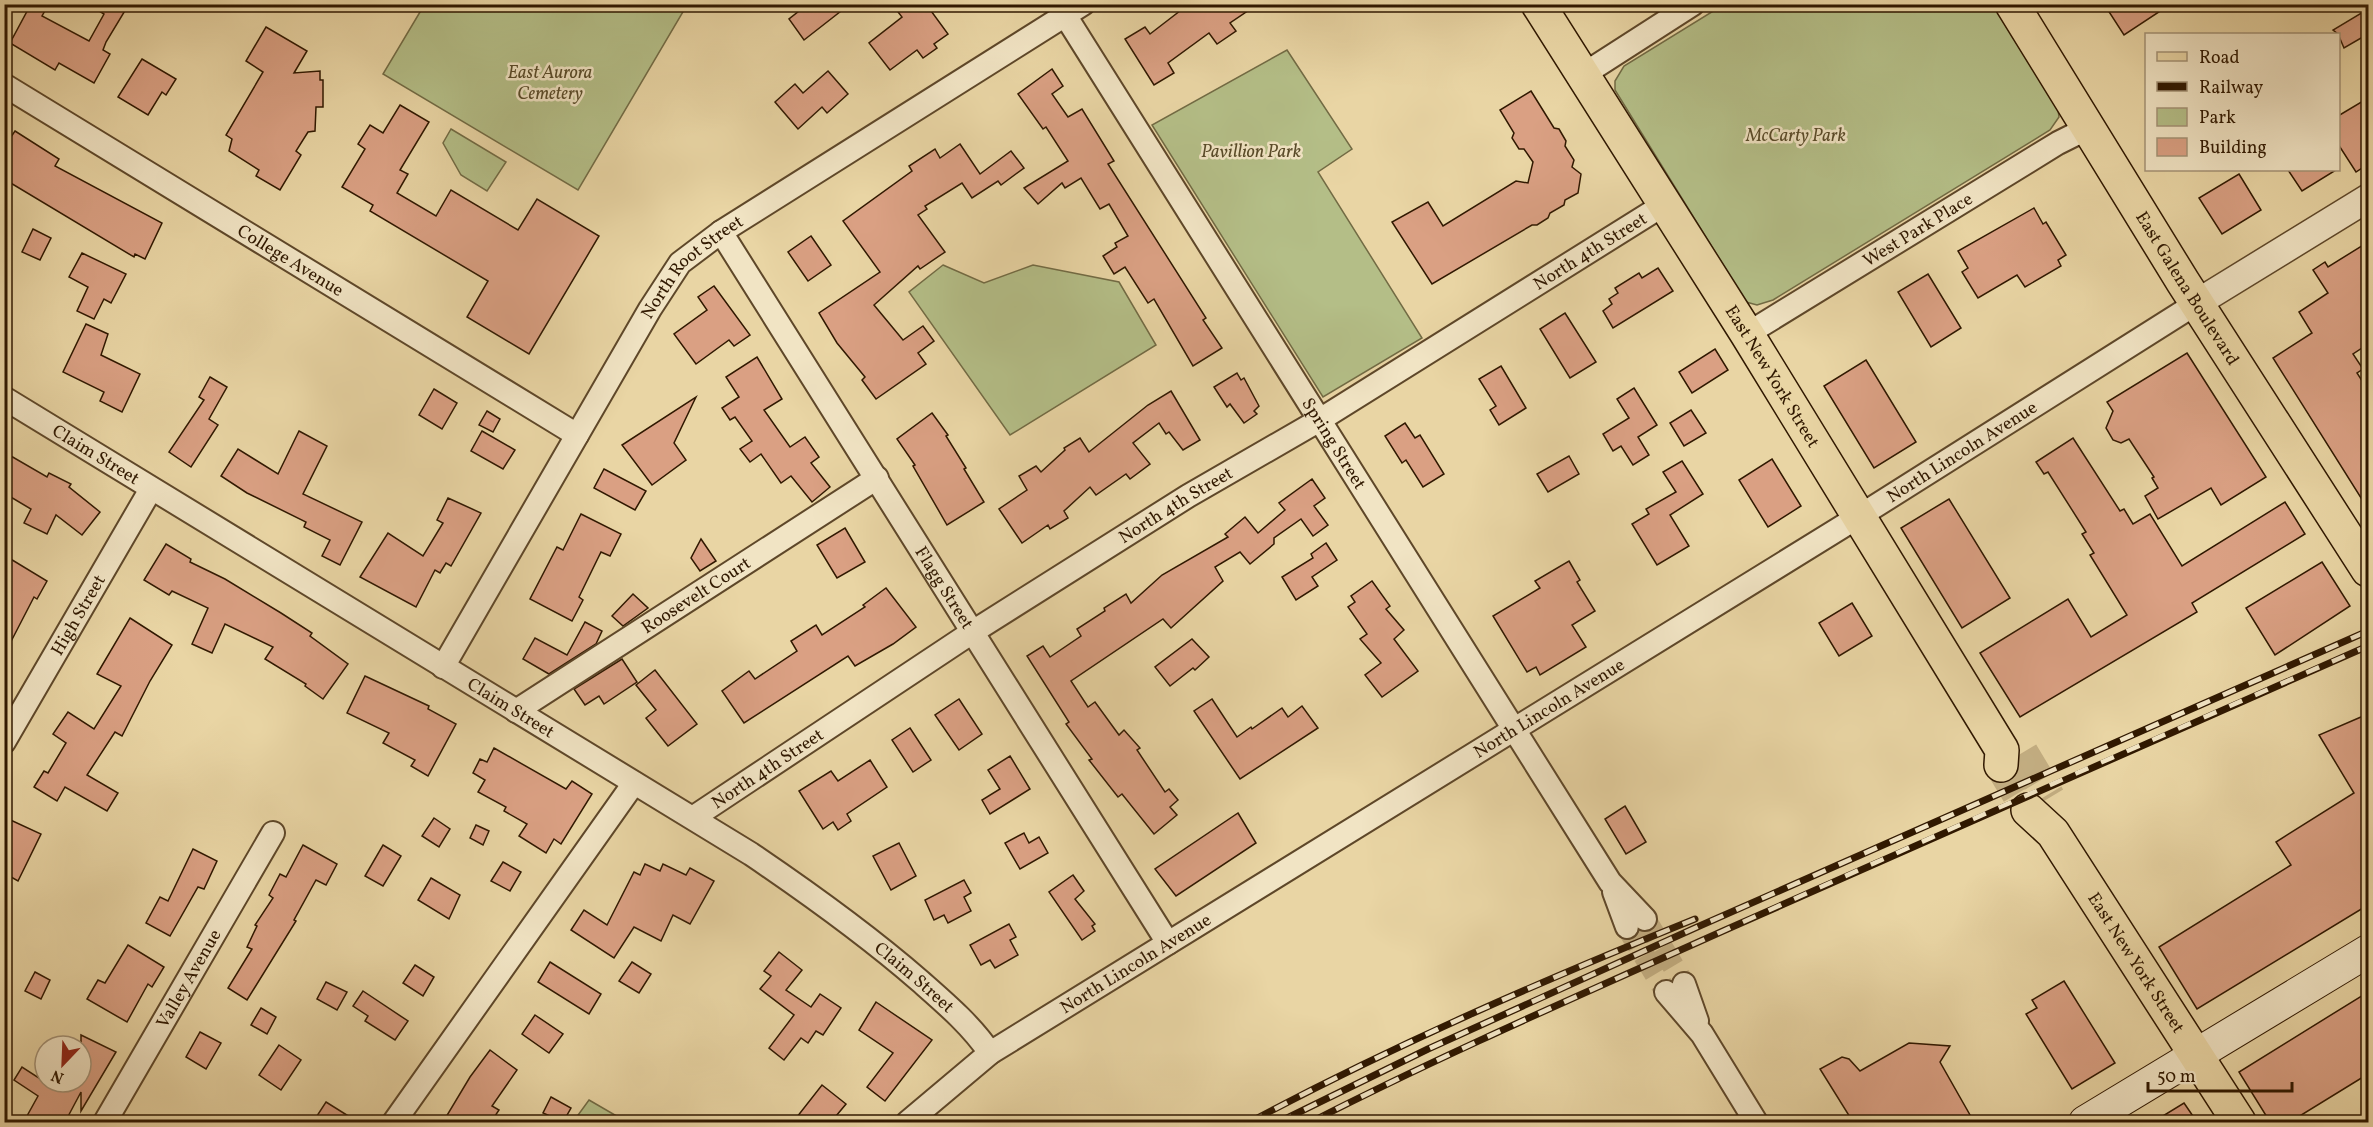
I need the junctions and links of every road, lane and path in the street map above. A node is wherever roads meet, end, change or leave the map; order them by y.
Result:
1 (1538, 4) edge
2 (1693, 4) edge
3 (2012, 4) edge
4 (1068, 8) edge
5 (1581, 76) junction
6 (4, 85) edge
7 (2088, 128) junction
8 (2368, 198) edge
9 (1665, 204) junction
10 (721, 232) junction
11 (2197, 303) junction
12 (1748, 334) junction
13 (4, 398) edge
14 (1318, 421) junction
15 (577, 435) junction
16 (877, 478) junction
17 (151, 489) junction
18 (1858, 517) junction
19 (2368, 570) edge
20 (971, 633) junction
21 (443, 667) junction
22 (516, 711) junction
23 (1515, 730) junction
24 (4, 742) edge
25 (2008, 756) tunnel mouth
26 (634, 783) junction
27 (2038, 804) tunnel mouth
28 (694, 818) junction
29 (273, 832) dead end
30 (1636, 923) tunnel mouth
31 (1168, 943) junction
32 (2368, 951) edge
33 (1675, 988) tunnel mouth
34 (990, 1053) junction
35 (2195, 1056) junction
36 (105, 1122) edge
37 (394, 1122) edge
38 (908, 1122) edge
39 (1756, 1122) edge
40 (2085, 1122) edge
41 (2239, 1122) edge

1 - 5 main road, East New York Street
2 - 5 street
3 - 7 main road, East Galena Boulevard
4 - 10 street, North Root Street
4 - 14 street, Spring Street
5 - 9 main road, East New York Street
6 - 15 street, College Avenue
7 - 11 main road, East Galena Boulevard
7 - 12 street, West Park Place
8 - 11 street
9 - 12 main road, East New York Street
9 - 14 street, North 4th Street
10 - 15 street, North Root Street
10 - 16 street, Flagg Street
11 - 18 street, North Lincoln Avenue
11 - 19 main road, East Galena Boulevard
12 - 18 main road, East New York Street
13 - 17 street, Claim Street
14 - 20 street, North 4th Street
14 - 23 street, Spring Street
15 - 21 street, North Root Street
16 - 20 street, Flagg Street
16 - 22 street, Roosevelt Court
17 - 21 street, Claim Street
17 - 24 street, High Street
18 - 23 street, North Lincoln Avenue
18 - 25 main road, East New York Street
20 - 28 street, North 4th Street
20 - 31 street, Flagg Street
21 - 22 street, Claim Street
22 - 26 street, Claim Street
23 - 30 street, Spring Street
23 - 31 street, North Lincoln Avenue
26 - 28 street, Claim Street
26 - 37 street
27 - 35 main road, East New York Street
28 - 34 street, Claim Street
29 - 36 street, Valley Avenue
31 - 34 street, North Lincoln Avenue
32 - 35 main road
33 - 39 street
34 - 38 street, North Lincoln Avenue
35 - 40 main road
35 - 41 main road, East New York Street

